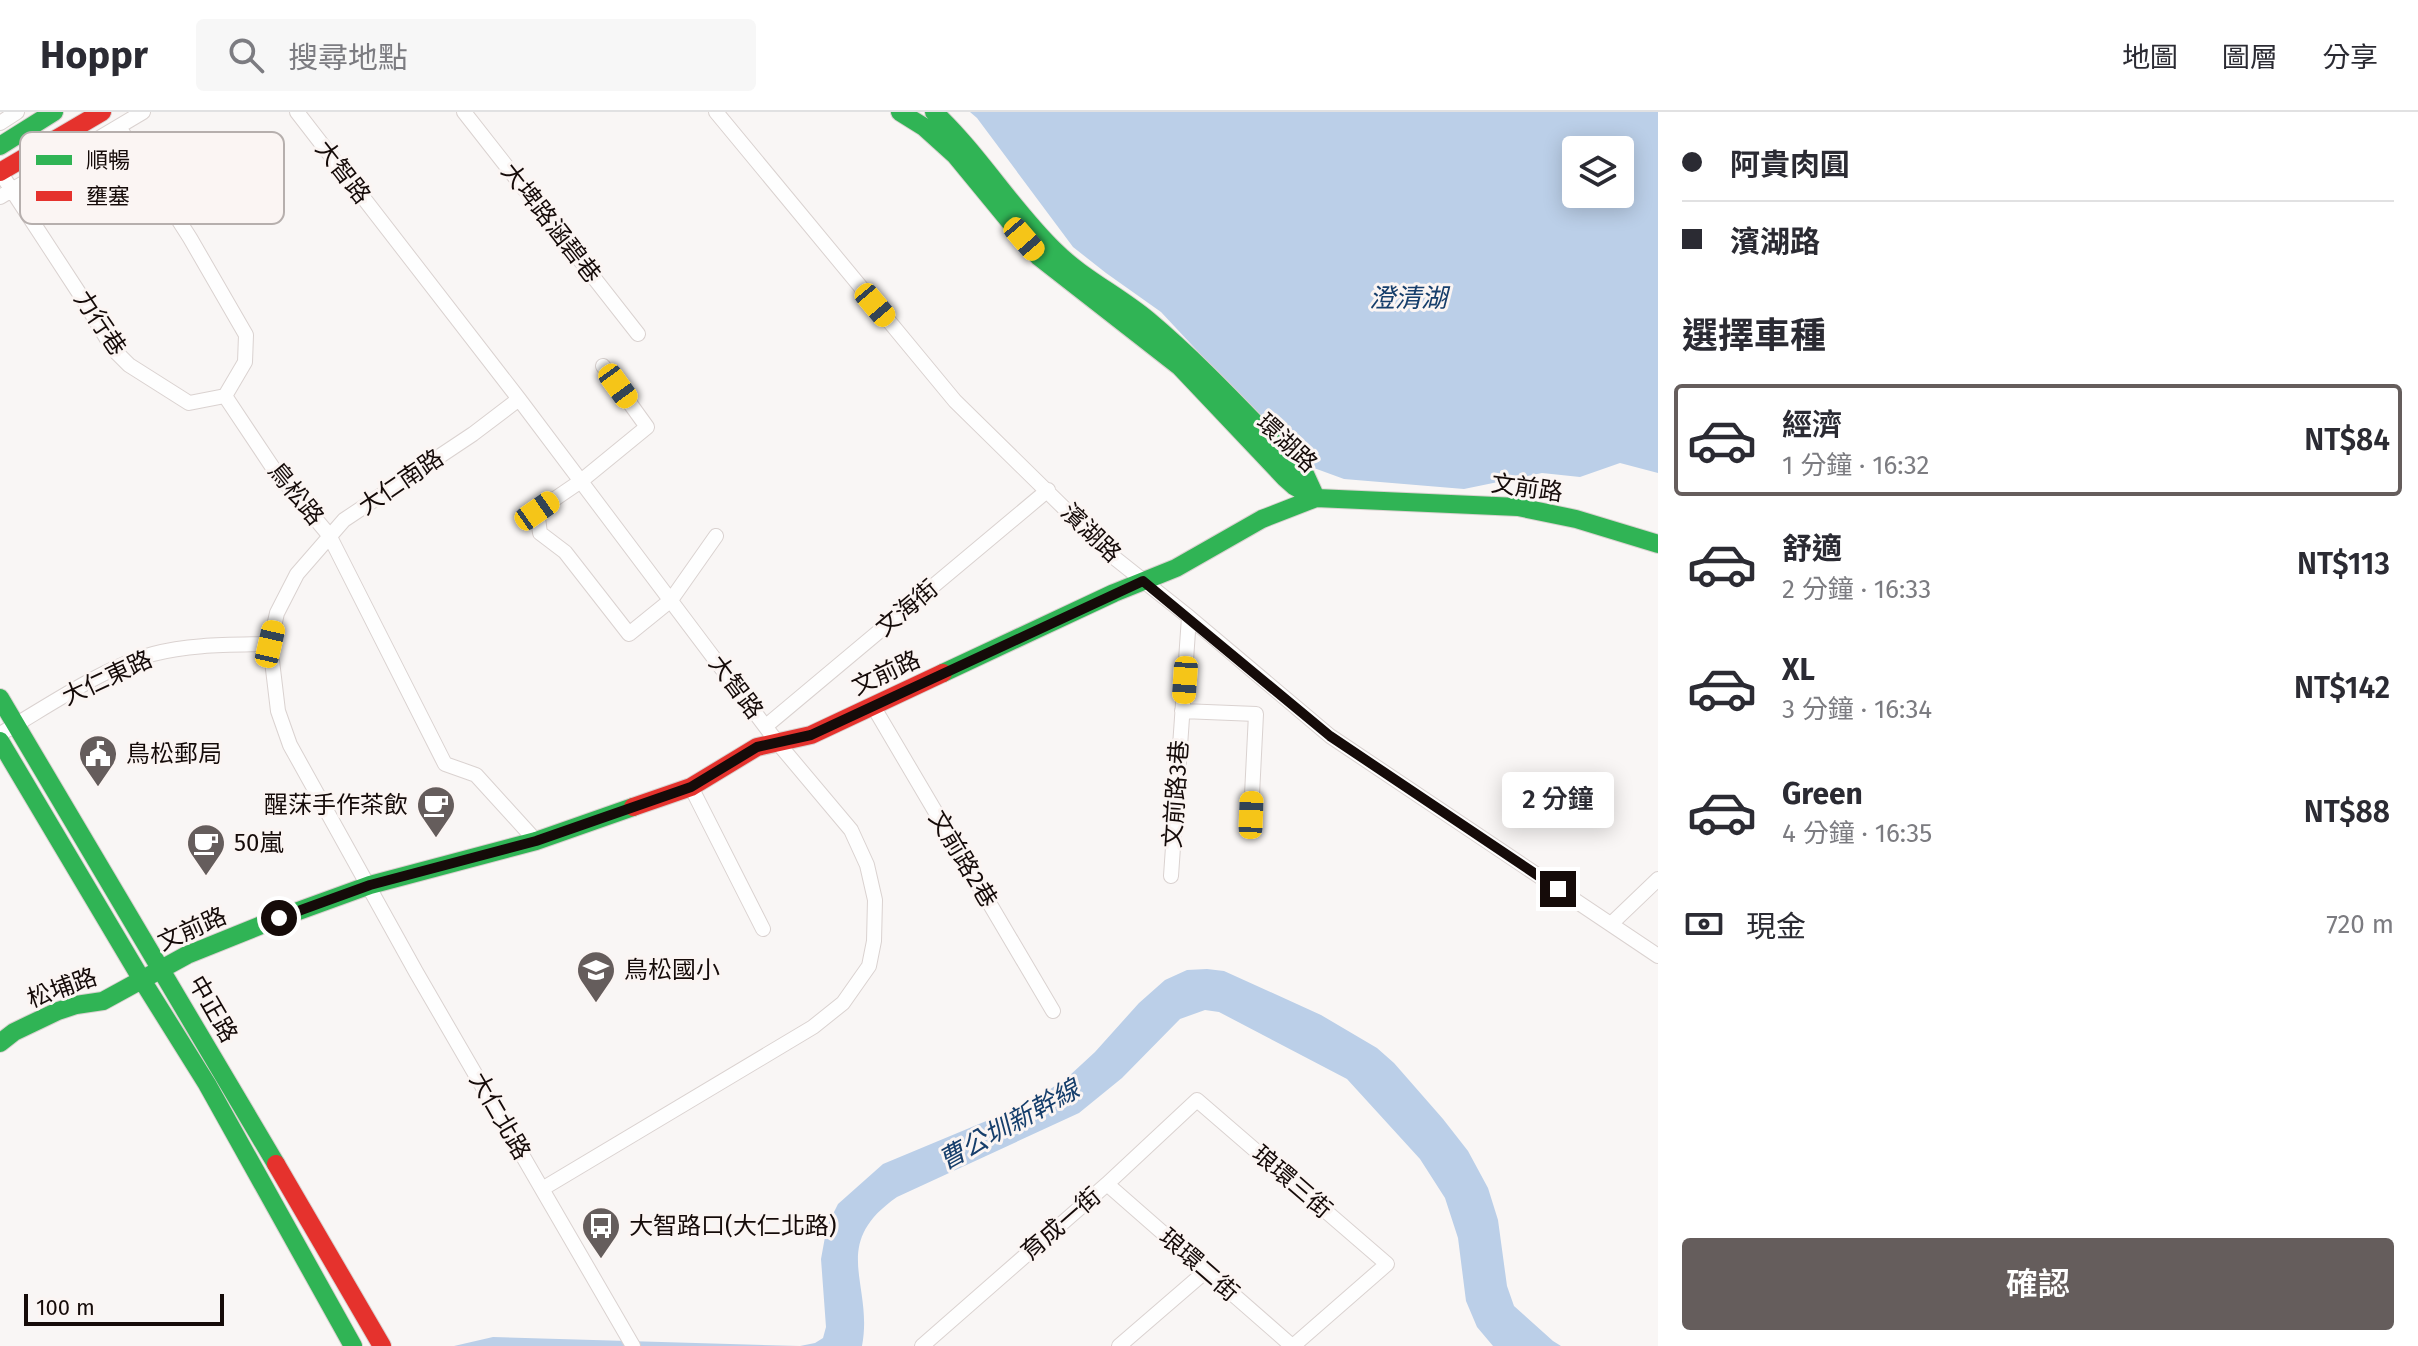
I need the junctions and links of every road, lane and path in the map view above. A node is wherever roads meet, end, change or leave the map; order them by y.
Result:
1 (17, 112) edge
2 (54, 112) edge
3 (102, 112) edge
4 (143, 112) edge
5 (297, 112) edge
6 (464, 112) edge
7 (716, 112) edge
8 (900, 112) edge
9 (934, 112) edge
10 (0, 123) edge
11 (119, 127) junction
12 (22, 132) edge
13 (68, 132) edge
14 (111, 132) edge
15 (122, 132) edge
16 (20, 133) edge
17 (0, 146) edge
18 (20, 160) edge
19 (0, 172) edge
20 (6, 194) edge
21 (20, 213) edge
22 (28, 224) edge
23 (181, 224) edge
24 (638, 334) dead end
25 (603, 366) dead end
26 (225, 396) junction
27 (519, 399) junction
28 (581, 481) junction
29 (1048, 490) junction
30 (1316, 498) junction
31 (329, 535) junction
32 (716, 536) dead end
33 (1658, 544) edge
34 (1143, 581) junction
35 (671, 600) junction
36 (1189, 617) junction
37 (270, 644) junction
38 (0, 698) edge
39 (873, 706) junction
40 (1182, 711) junction
41 (8, 729) edge
42 (771, 734) junction
43 (0, 741) edge
44 (691, 787) junction
45 (1251, 815) dead end
46 (536, 841) junction
47 (1171, 876) dead end
48 (1658, 879) edge
49 (370, 885) junction
50 (1611, 924) junction
51 (763, 929) dead end
52 (1658, 956) edge
53 (162, 969) junction
54 (142, 980) junction
55 (1053, 1011) dead end
56 (0, 1043) edge
57 (1197, 1100) joint
58 (1107, 1184) junction
59 (542, 1189) junction
60 (1206, 1271) junction
61 (631, 1342) edge
62 (353, 1346) edge
63 (382, 1346) edge
64 (922, 1346) edge
65 (1119, 1346) edge
66 (1292, 1346) edge

1 - 10 street
2 - 12 street
3 - 13 street
4 - 11 street
5 - 27 street, 大智路
6 - 24 street, 大埤路涵碧巷
7 - 29 street, 濱湖路
8 - 30 street, 環湖路
9 - 30 street, 環湖路
11 - 14 street
11 - 15 street
16 - 17 street
18 - 19 street
19 - 20 street, 力行巷
20 - 21 street, 力行巷
22 - 26 street, 力行巷
23 - 26 street
25 - 28 street
26 - 31 street, 鳥松路
27 - 28 street, 大智路
27 - 31 street, 大仁南路
28 - 35 street, 大智路
28 - 35 street
29 - 34 street, 濱湖路
29 - 42 street, 文海街
30 - 33 street, 文前路
30 - 34 street, 文前路
31 - 37 street, 大仁南路
31 - 46 street, 鳥松路
32 - 35 street
34 - 36 street, 濱湖路
34 - 39 street, 文前路
35 - 42 street, 大智路
36 - 40 street, 文前路3巷
36 - 50 street, 濱湖路
37 - 41 street, 大仁東路
37 - 49 street, 大仁南路
38 - 41 street, 中正路
39 - 42 street, 文前路
39 - 55 street, 文前路2巷
40 - 45 street
40 - 47 street, 文前路3巷
41 - 53 street, 中正路
42 - 44 street, 文前路
42 - 59 street, 大智路
43 - 54 street, 中正路
44 - 46 street, 文前路
44 - 51 street
46 - 49 street, 文前路
48 - 50 street
49 - 53 street, 文前路
49 - 59 street, 大仁北路
50 - 52 street, 濱湖路
53 - 54 street, 文前路
53 - 63 street, 中正路
54 - 56 street, 松埔路
54 - 62 street, 中正路
57 - 58 street, 育成一街
57 - 66 street, 琅環三街
58 - 60 street, 琅環二街
58 - 64 street, 育成一街
59 - 61 street, 大仁北路
60 - 65 street
60 - 66 street, 琅環二街

